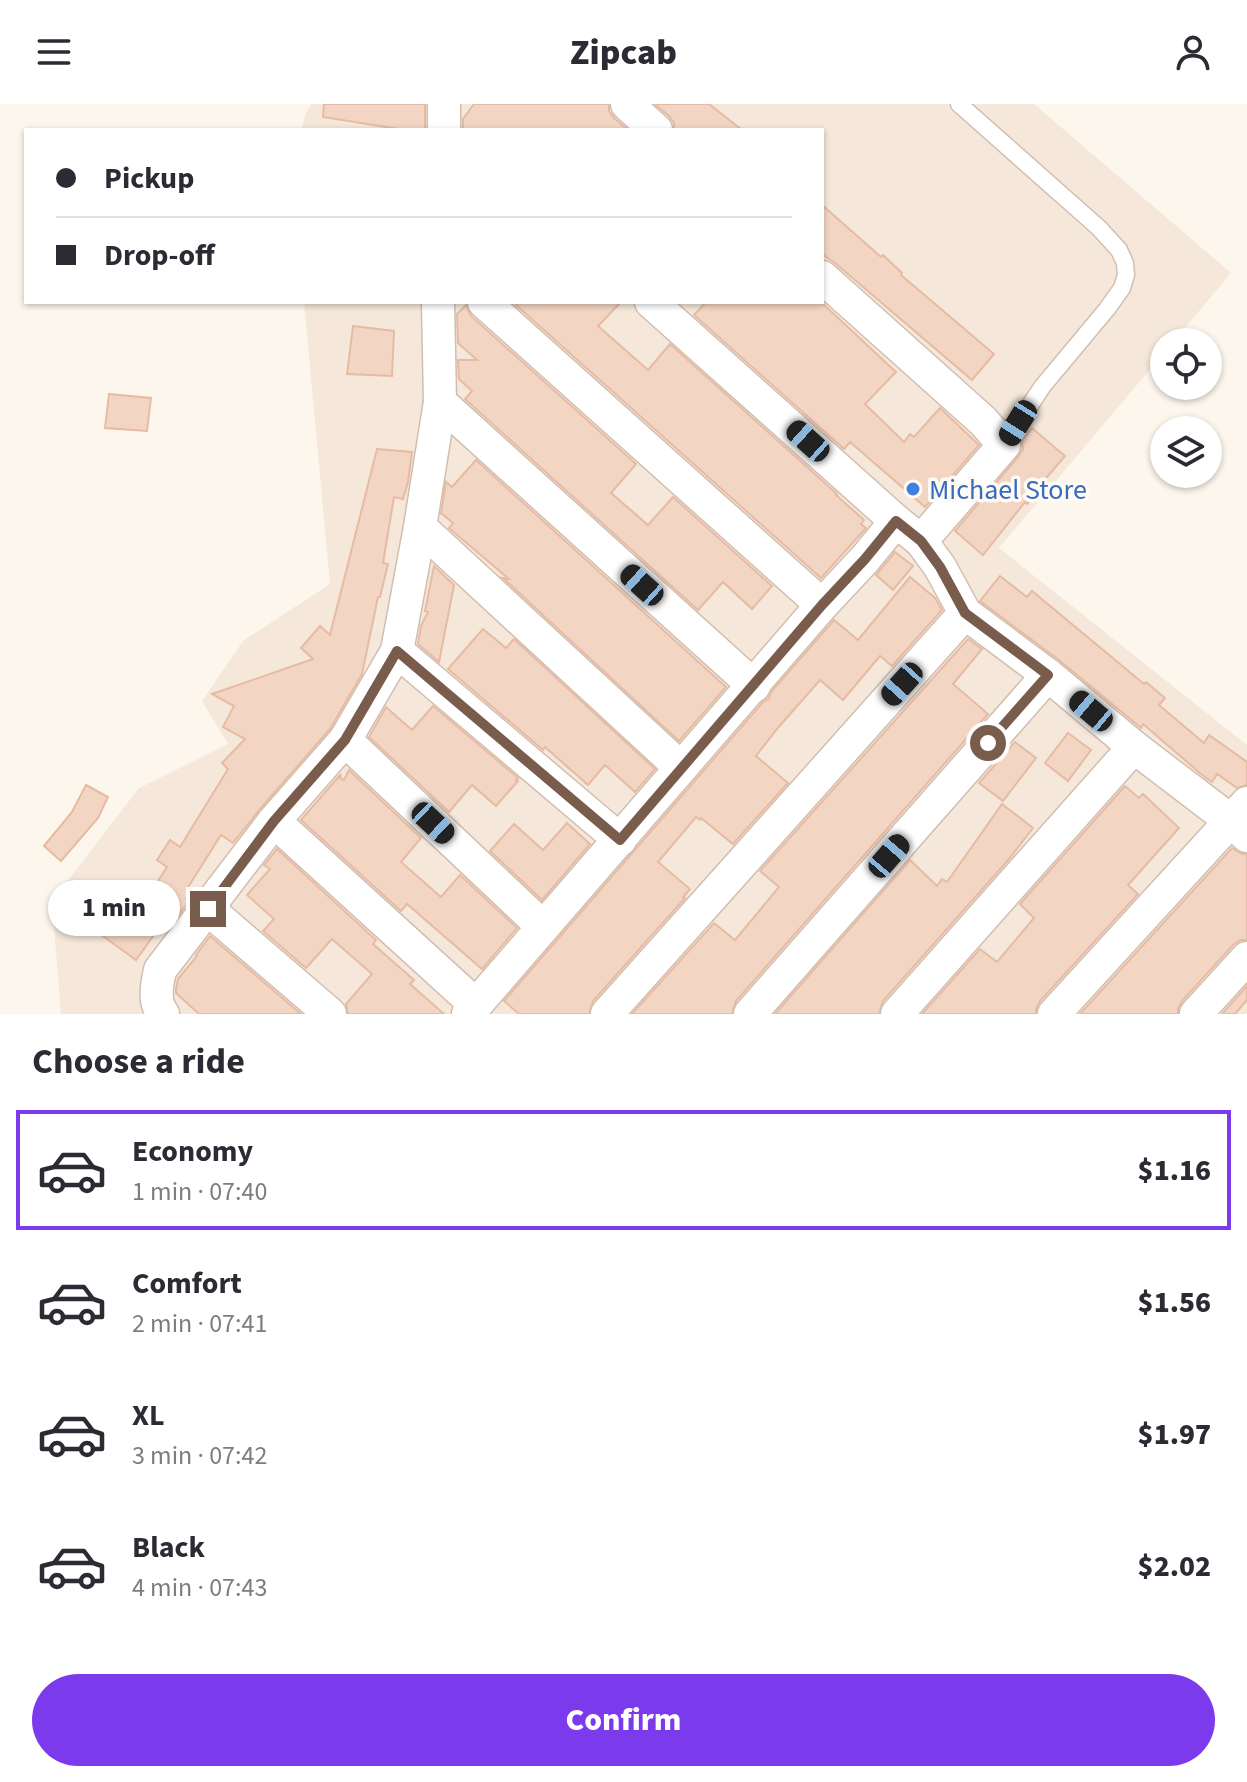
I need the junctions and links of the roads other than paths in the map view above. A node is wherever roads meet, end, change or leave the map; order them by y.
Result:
1 (627, 104) edge
2 (959, 104) edge
3 (654, 128) edge
4 (824, 279) edge
5 (438, 304) edge
6 (486, 304) edge
7 (653, 304) edge
8 (440, 402) junction
9 (1004, 445) junction
10 (896, 521) junction
11 (420, 527) junction
12 (921, 541) junction
13 (822, 605) junction
14 (965, 613) junction
15 (397, 651) junction
16 (1048, 675) junction
17 (754, 686) junction
18 (345, 740) junction
19 (1134, 747) junction
20 (681, 768) junction
21 (1242, 820) edge
22 (274, 821) junction
23 (620, 840) junction
24 (208, 909) junction
25 (543, 927) junction
26 (1247, 958) edge
27 (472, 1010) edge
28 (163, 1014) edge
29 (330, 1014) edge
30 (607, 1014) edge
31 (750, 1014) edge
32 (897, 1014) edge
33 (1054, 1014) edge
34 (1196, 1014) edge

1 - 3 street
2 - 9 lane
4 - 9 street
5 - 8 street
6 - 13 street
7 - 10 street
8 - 11 street
8 - 17 street
9 - 12 street
10 - 12 street
10 - 13 street
11 - 15 street
11 - 20 street
12 - 14 street
13 - 17 street
14 - 16 street
14 - 30 street
15 - 18 street
15 - 23 street
16 - 19 street
16 - 31 street
17 - 20 street
18 - 22 street
18 - 25 street
19 - 21 street
19 - 32 street
20 - 23 street
21 - 33 street
22 - 24 street
22 - 27 street
23 - 25 street
24 - 28 street
24 - 29 street
25 - 27 street
26 - 34 street

